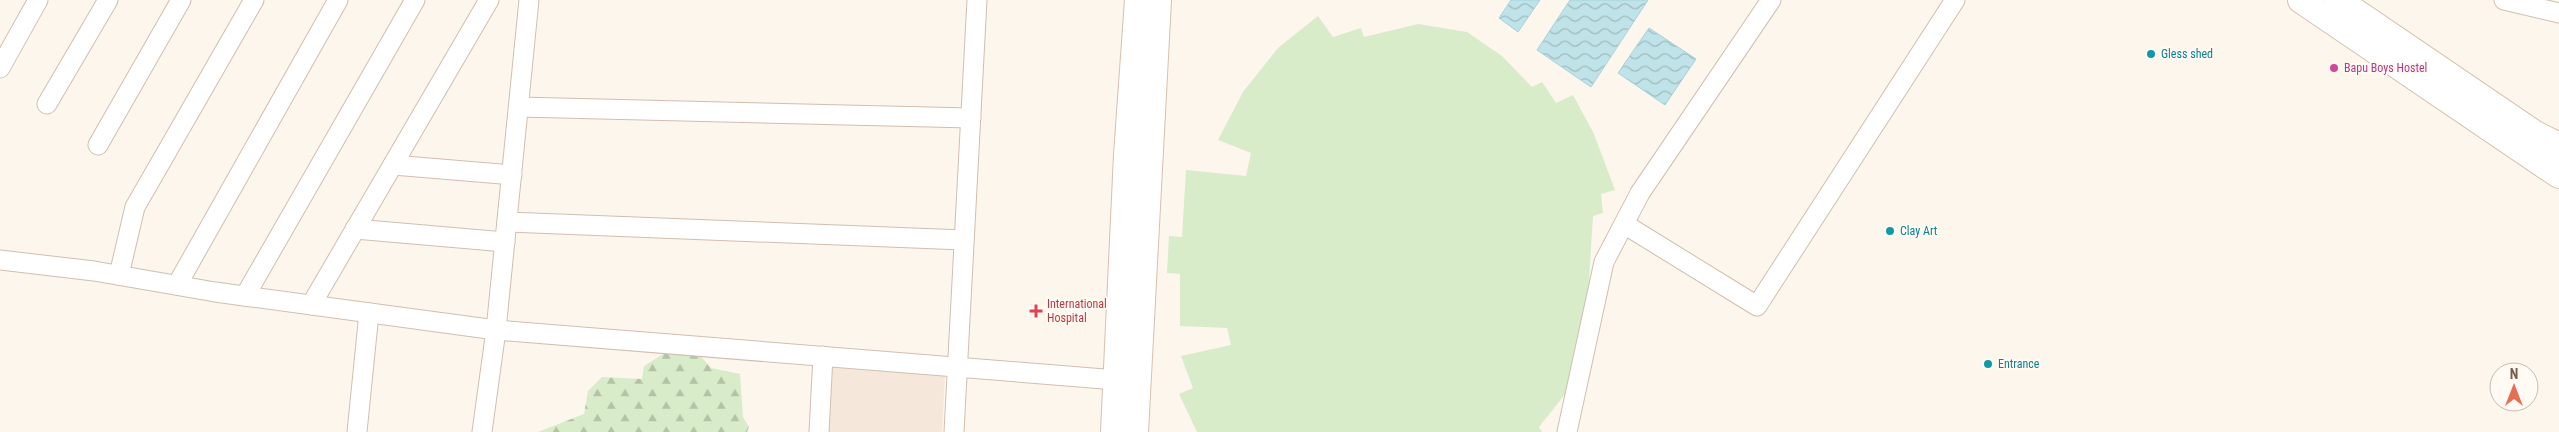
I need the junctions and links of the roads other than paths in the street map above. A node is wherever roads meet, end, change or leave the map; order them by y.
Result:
1 (38, 0) edge
2 (108, 0) edge
3 (182, 0) edge
4 (254, 0) edge
5 (338, 0) edge
6 (414, 0) edge
7 (489, 0) edge
8 (529, 0) edge
9 (977, 0) edge
10 (1138, 0) edge
11 (1158, 0) edge
12 (1771, 0) edge
13 (1955, 0) edge
14 (2301, 0) edge
15 (2338, 0) edge
16 (2504, 0) edge
17 (2559, 13) edge
18 (0, 68) edge
19 (47, 104) dead end
20 (519, 107) junction
21 (971, 118) junction
22 (98, 145) dead end
23 (2559, 146) edge
24 (393, 164) junction
25 (512, 175) junction
26 (2559, 175) edge
27 (507, 222) junction
28 (1624, 224) junction
29 (355, 229) junction
30 (964, 240) junction
31 (505, 242) junction
32 (0, 260) edge
33 (118, 275) junction
34 (176, 285) junction
35 (245, 296) junction
36 (310, 305) junction
37 (369, 313) junction
38 (496, 330) junction
39 (822, 356) junction
40 (958, 367) junction
41 (1127, 381) junction
42 (356, 432) edge
43 (482, 432) edge
44 (819, 432) edge
45 (954, 432) edge
46 (1114, 432) edge
47 (1135, 432) edge
48 (1567, 432) edge

1 - 18 street
2 - 19 street
3 - 22 street
4 - 33 street
5 - 34 street
6 - 35 street
7 - 24 street
8 - 20 street
9 - 21 street
10 - 41 street
11 - 41 street
12 - 28 street
13 - 28 street
14 - 26 street
15 - 23 street
16 - 17 street
20 - 21 street
20 - 25 street
21 - 30 street
24 - 25 street
24 - 29 street
25 - 27 street
27 - 30 street
27 - 31 street
28 - 48 street
29 - 31 street
29 - 36 street
30 - 40 street
31 - 38 street
32 - 33 street
33 - 34 street
34 - 35 street
35 - 36 street
36 - 37 street
37 - 38 street
37 - 42 street
38 - 39 street
38 - 43 street
39 - 40 street
39 - 44 street
40 - 41 street
40 - 45 street
41 - 46 street
41 - 47 street

